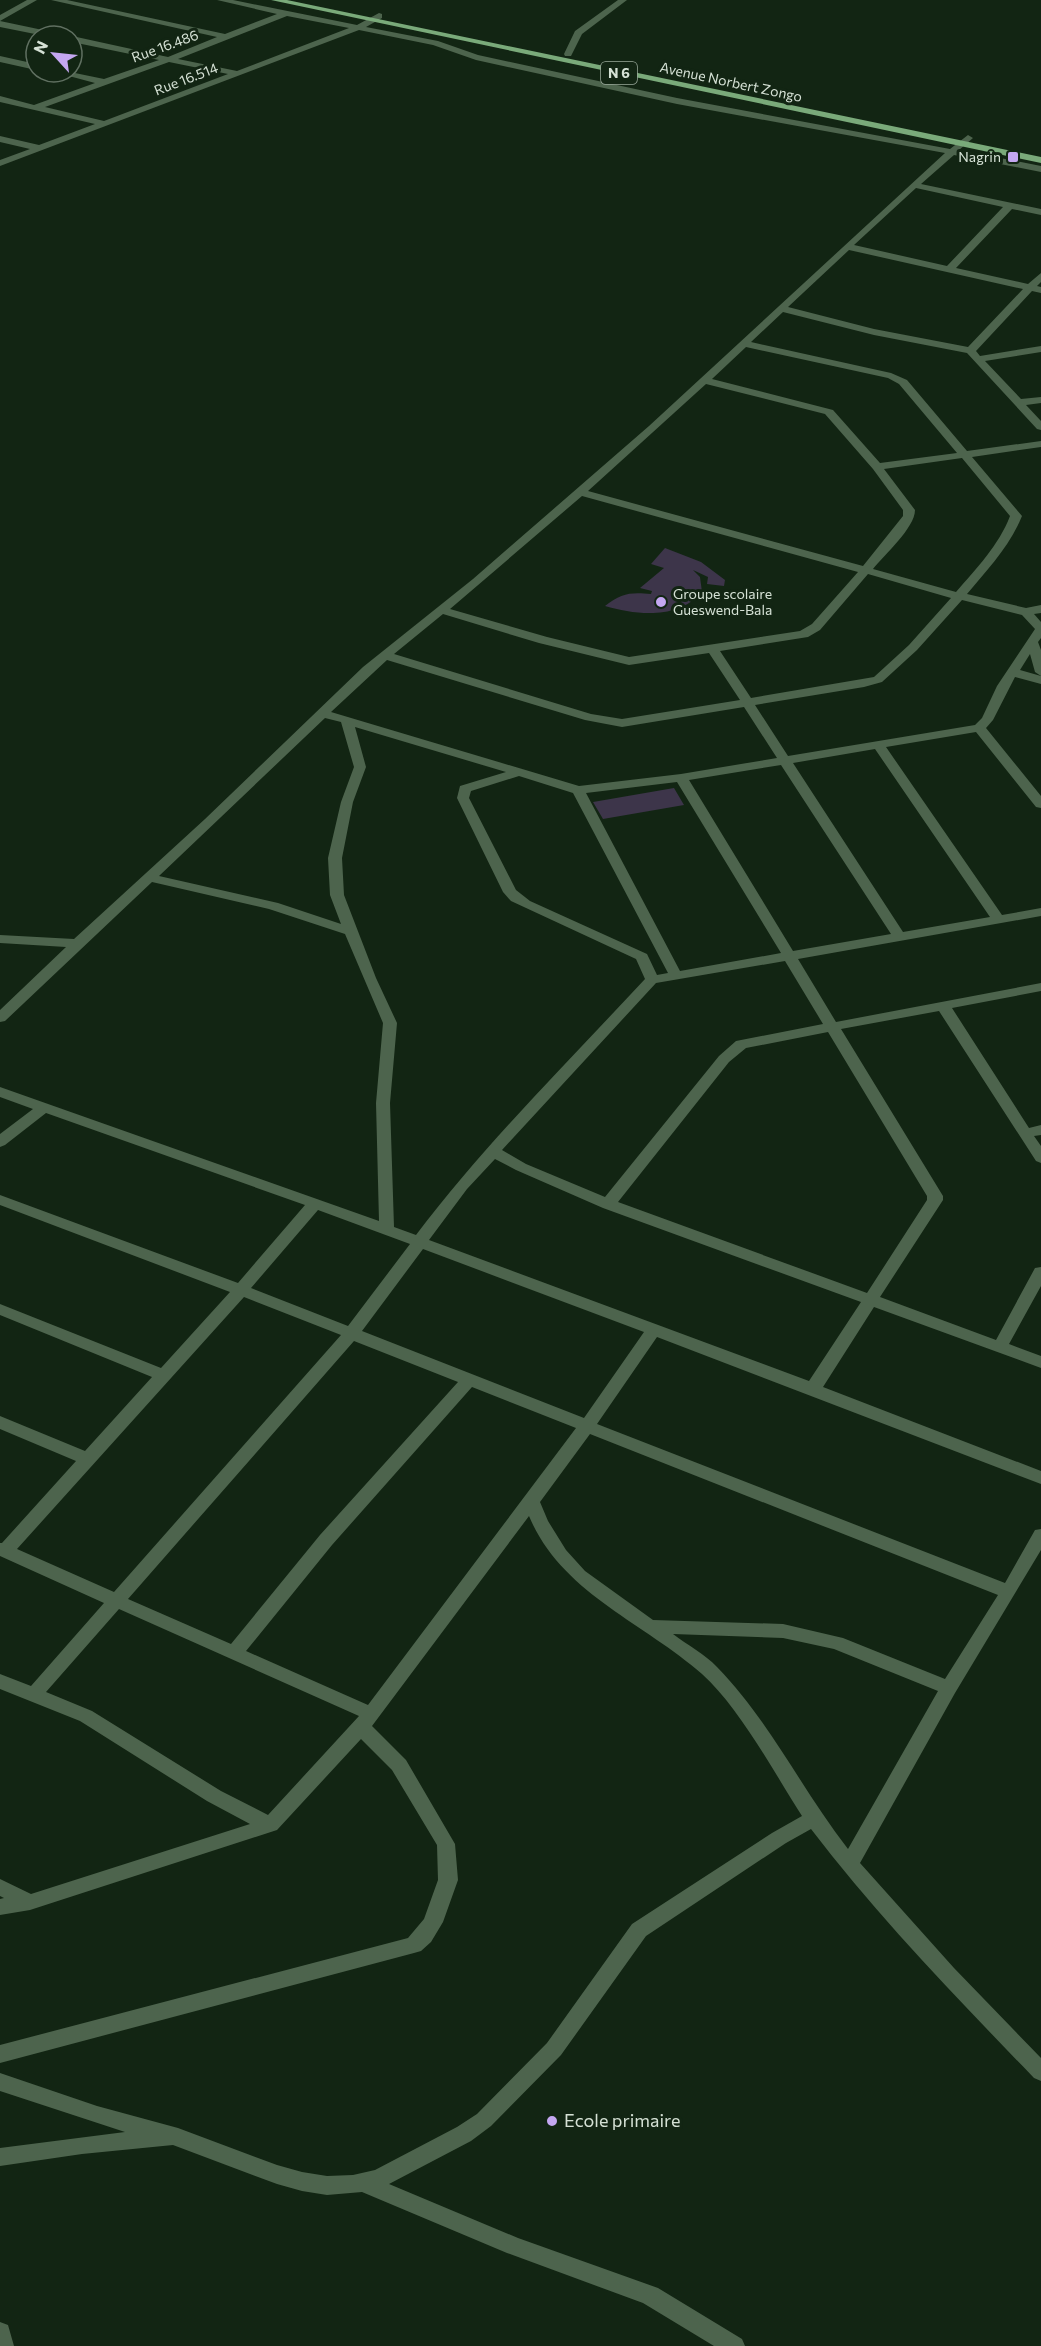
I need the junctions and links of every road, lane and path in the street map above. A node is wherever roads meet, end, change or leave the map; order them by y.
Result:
1 (33, 0) edge
2 (55, 0) edge
3 (221, 0) edge
4 (275, 0) edge
5 (623, 0) edge
6 (302, 3) edge
7 (286, 13) junction
8 (0, 18) edge
9 (376, 18) junction
10 (0, 24) edge
11 (357, 28) junction
12 (24, 29) edge
13 (227, 37) junction
14 (84, 41) edge
15 (568, 54) junction
16 (0, 59) edge
17 (169, 59) junction
18 (24, 64) edge
19 (238, 74) junction
20 (84, 78) edge
21 (104, 82) junction
22 (0, 99) edge
23 (36, 107) junction
24 (105, 124) junction
25 (0, 139) edge
26 (962, 144) junction
27 (39, 148) junction
28 (1041, 153) edge
29 (1011, 154) junction
30 (1041, 160) edge
31 (1003, 161) junction
32 (0, 163) edge
33 (1041, 170) edge
34 (914, 185) junction
35 (1009, 206) junction
36 (1041, 212) edge
37 (848, 247) junction
38 (949, 270) junction
39 (1041, 276) edge
40 (1030, 287) junction
41 (1041, 290) edge
42 (782, 309) junction
43 (745, 344) junction
44 (1041, 349) edge
45 (974, 355) junction
46 (704, 380) junction
47 (1041, 400) edge
48 (1018, 403) junction
49 (1041, 427) edge
50 (1041, 444) edge
51 (963, 454) junction
52 (876, 467) junction
53 (580, 492) junction
54 (864, 570) junction
55 (959, 596) junction
56 (1041, 609) edge
57 (441, 610) junction
58 (1026, 612) junction
59 (1033, 643) junction
60 (714, 651) junction
61 (385, 655) junction
62 (1012, 672) junction
63 (1041, 672) edge
64 (1041, 680) edge
65 (748, 704) junction
66 (323, 714) junction
67 (347, 721) junction
68 (979, 728) junction
69 (879, 746) junction
70 (785, 761) junction
71 (516, 773) junction
72 (681, 778) junction
73 (578, 790) junction
74 (1041, 804) edge
75 (147, 878) junction
76 (1041, 912) edge
77 (998, 919) junction
78 (350, 931) junction
79 (898, 935) junction
80 (0, 939) edge
81 (77, 942) junction
82 (791, 956) junction
83 (676, 976) junction
84 (652, 980) junction
85 (1041, 987) edge
86 (943, 1006) junction
87 (0, 1018) edge
88 (831, 1025) junction
89 (0, 1092) edge
90 (43, 1108) junction
91 (1041, 1130) edge
92 (1025, 1133) junction
93 (0, 1142) edge
94 (492, 1151) junction
95 (1041, 1158) edge
96 (0, 1200) edge
97 (315, 1203) junction
98 (608, 1204) junction
99 (387, 1231) junction
100 (419, 1243) junction
101 (1041, 1272) edge
102 (241, 1290) junction
103 (872, 1301) junction
104 (0, 1309) edge
105 (653, 1331) junction
106 (351, 1334) junction
107 (1000, 1347) junction
108 (1041, 1362) edge
109 (162, 1375) junction
110 (469, 1380) junction
111 (813, 1389) junction
112 (0, 1422) edge
113 (587, 1426) junction
114 (87, 1459) junction
115 (1041, 1478) edge
116 (530, 1500) junction
117 (1041, 1535) edge
118 (2, 1550) edge
119 (1009, 1592) junction
120 (118, 1601) junction
121 (651, 1627) junction
122 (234, 1653) junction
123 (0, 1681) edge
124 (949, 1689) junction
125 (35, 1694) junction
126 (366, 1720) junction
127 (814, 1819) junction
128 (270, 1825) junction
129 (849, 1864) junction
130 (0, 1887) edge
131 (30, 1902) junction
132 (0, 1907) edge
133 (0, 2054) edge
134 (1041, 2072) edge
135 (0, 2082) edge
136 (179, 2138) junction
137 (0, 2157) edge
138 (365, 2184) junction
139 (0, 2332) edge
140 (3, 2346) edge
141 (734, 2346) edge

1 - 8 street
2 - 13 street
3 - 7 street
4 - 6 main road, Avenue Norbert Zongo / N 6
5 - 15 street
6 - 7 street, Rue 16.486
6 - 9 main road, Avenue Norbert Zongo / N 6
7 - 11 street
7 - 13 street, Rue 16.486
9 - 11 street, Rue 16.514
9 - 15 main road, Avenue Norbert Zongo / N 6
9 - 26 main road, Avenue Norbert Zongo / N 6
10 - 12 street
11 - 19 street, Rue 16.514
11 - 26 street
13 - 17 street, Rue 16.486
14 - 17 street
15 - 26 main road, Avenue Norbert Zongo / N 6
16 - 18 street
17 - 19 street
17 - 21 street, Rue 16.486
19 - 24 street, Rue 16.514
20 - 21 street
21 - 23 street, Rue 16.486
22 - 23 street
23 - 24 street
24 - 27 street, Rue 16.514
25 - 27 street
26 - 28 main road, Avenue Norbert Zongo / N 6
26 - 29 main road, Avenue Norbert Zongo / N 6
26 - 31 street
26 - 34 street
27 - 32 street, Rue 16.514
29 - 30 main road, Avenue Norbert Zongo / N 6
29 - 31 street
31 - 33 street
34 - 35 street
34 - 37 street
35 - 36 street
35 - 38 street
37 - 38 street
37 - 42 street
38 - 40 street
39 - 40 street
40 - 41 street
40 - 45 street
42 - 43 street
42 - 45 street
43 - 46 street
43 - 51 street
44 - 45 street
45 - 48 street
46 - 52 street
46 - 53 street
47 - 48 street
48 - 49 street
50 - 51 street
51 - 52 street
51 - 55 street
52 - 54 street
53 - 54 street
53 - 57 street
54 - 55 street
54 - 60 street
55 - 58 street
55 - 65 street
56 - 58 street
57 - 60 street
57 - 61 street
58 - 59 street
59 - 62 street
59 - 63 street
60 - 65 street
61 - 65 street
61 - 66 street
62 - 64 street
62 - 68 street
65 - 70 street
66 - 67 street
66 - 75 street
67 - 71 street
67 - 78 street
68 - 69 street
68 - 74 street
69 - 70 street
69 - 77 street
70 - 72 street
70 - 79 street
71 - 73 street
71 - 84 street
72 - 73 street
72 - 82 street
73 - 83 street
75 - 78 street
75 - 81 street
76 - 77 street
77 - 79 street
78 - 99 street
79 - 82 street
80 - 81 street
81 - 87 street
82 - 83 street
82 - 88 street
83 - 84 street
84 - 94 street
85 - 86 street
86 - 88 street
86 - 92 street
88 - 98 street
88 - 103 street
89 - 90 street
90 - 93 street
90 - 97 street
91 - 92 street
92 - 95 street
94 - 98 street
94 - 100 street
96 - 102 street
97 - 99 street
97 - 102 street
98 - 103 street
99 - 100 street
100 - 105 street
100 - 106 street
101 - 107 street
102 - 106 street
102 - 109 street
103 - 107 street
103 - 111 street
104 - 109 street
105 - 111 street
105 - 113 street
106 - 110 street
106 - 120 street
107 - 108 street
109 - 114 street
110 - 113 street
110 - 122 street
111 - 115 street
112 - 114 street
113 - 116 street
113 - 119 street
114 - 118 street
116 - 121 street
116 - 126 street
117 - 119 street
118 - 120 street
119 - 124 street
120 - 122 street
120 - 125 street
121 - 124 street
121 - 127 street
122 - 126 street
123 - 125 street
124 - 129 street
125 - 128 street
126 - 128 street
126 - 133 street
127 - 129 street
127 - 138 street
128 - 131 street
129 - 134 street
130 - 131 street
131 - 132 street
135 - 136 street
136 - 137 street
136 - 138 street
138 - 141 street
139 - 140 street

